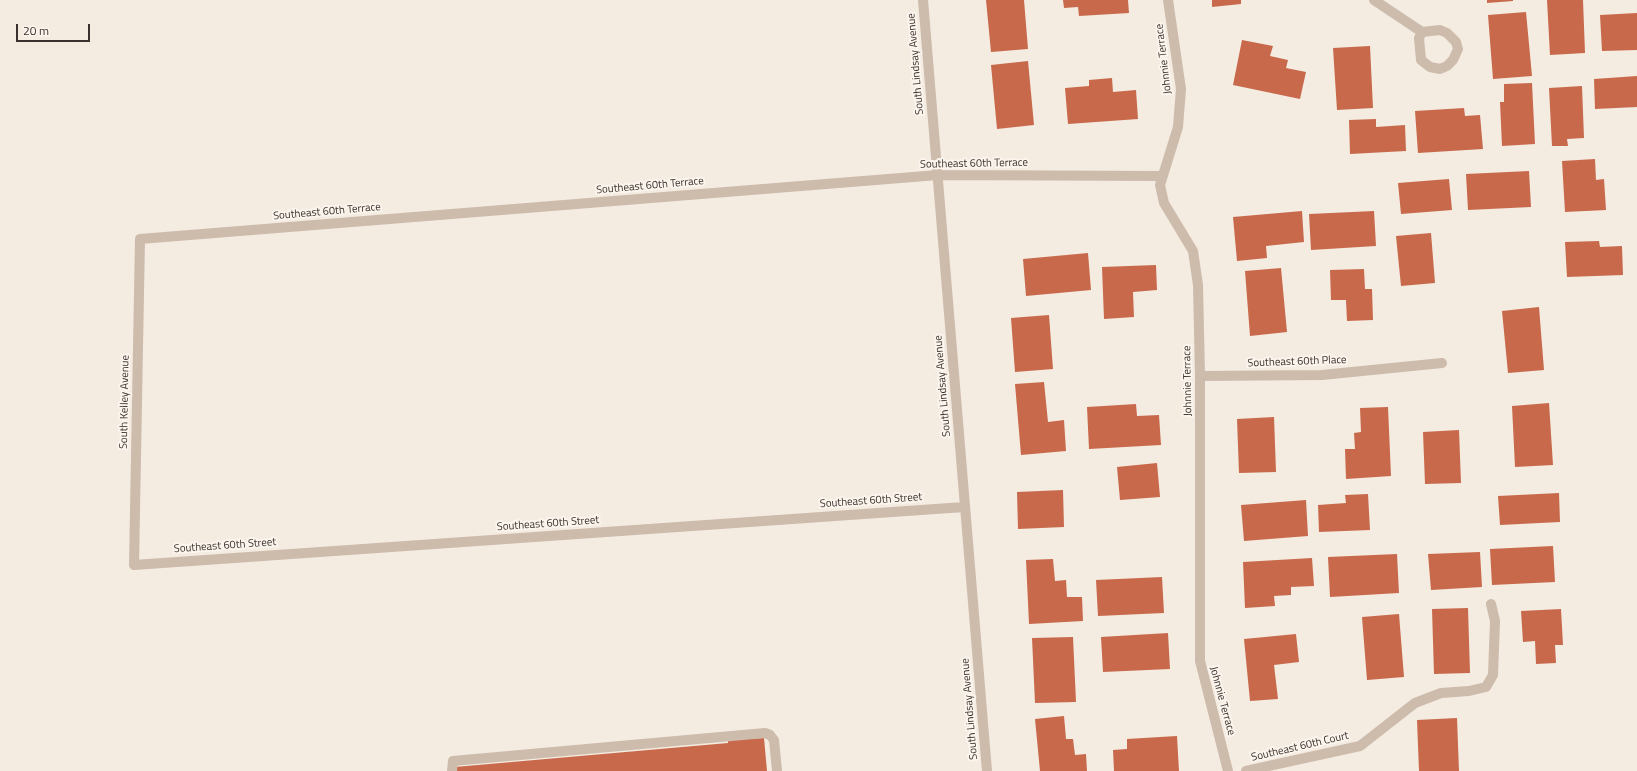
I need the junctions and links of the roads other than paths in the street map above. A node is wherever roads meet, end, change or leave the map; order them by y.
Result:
1 (923, 0) edge
2 (1168, 0) edge
3 (1374, 0) edge
4 (1422, 32) dead end
5 (938, 175) junction
6 (1162, 176) junction
7 (140, 239) joint
8 (1442, 363) dead end
9 (1200, 376) junction
10 (964, 507) junction
11 (134, 565) joint
12 (1491, 604) dead end
13 (452, 771) edge
14 (777, 771) edge
15 (987, 771) edge
16 (1228, 771) edge
17 (1246, 771) edge

1 - 5 street, South Lindsay Avenue
2 - 6 street, Johnnie Terrace
3 - 4 street
5 - 6 street, Southeast 60th Terrace
5 - 7 street, Southeast 60th Terrace
5 - 10 street, South Lindsay Avenue
6 - 9 street, Johnnie Terrace
7 - 11 street, South Kelley Avenue
8 - 9 street, Southeast 60th Place
9 - 16 street, Johnnie Terrace
10 - 11 street, Southeast 60th Street
10 - 15 street, South Lindsay Avenue
12 - 17 street, Southeast 60th Court
13 - 14 street

